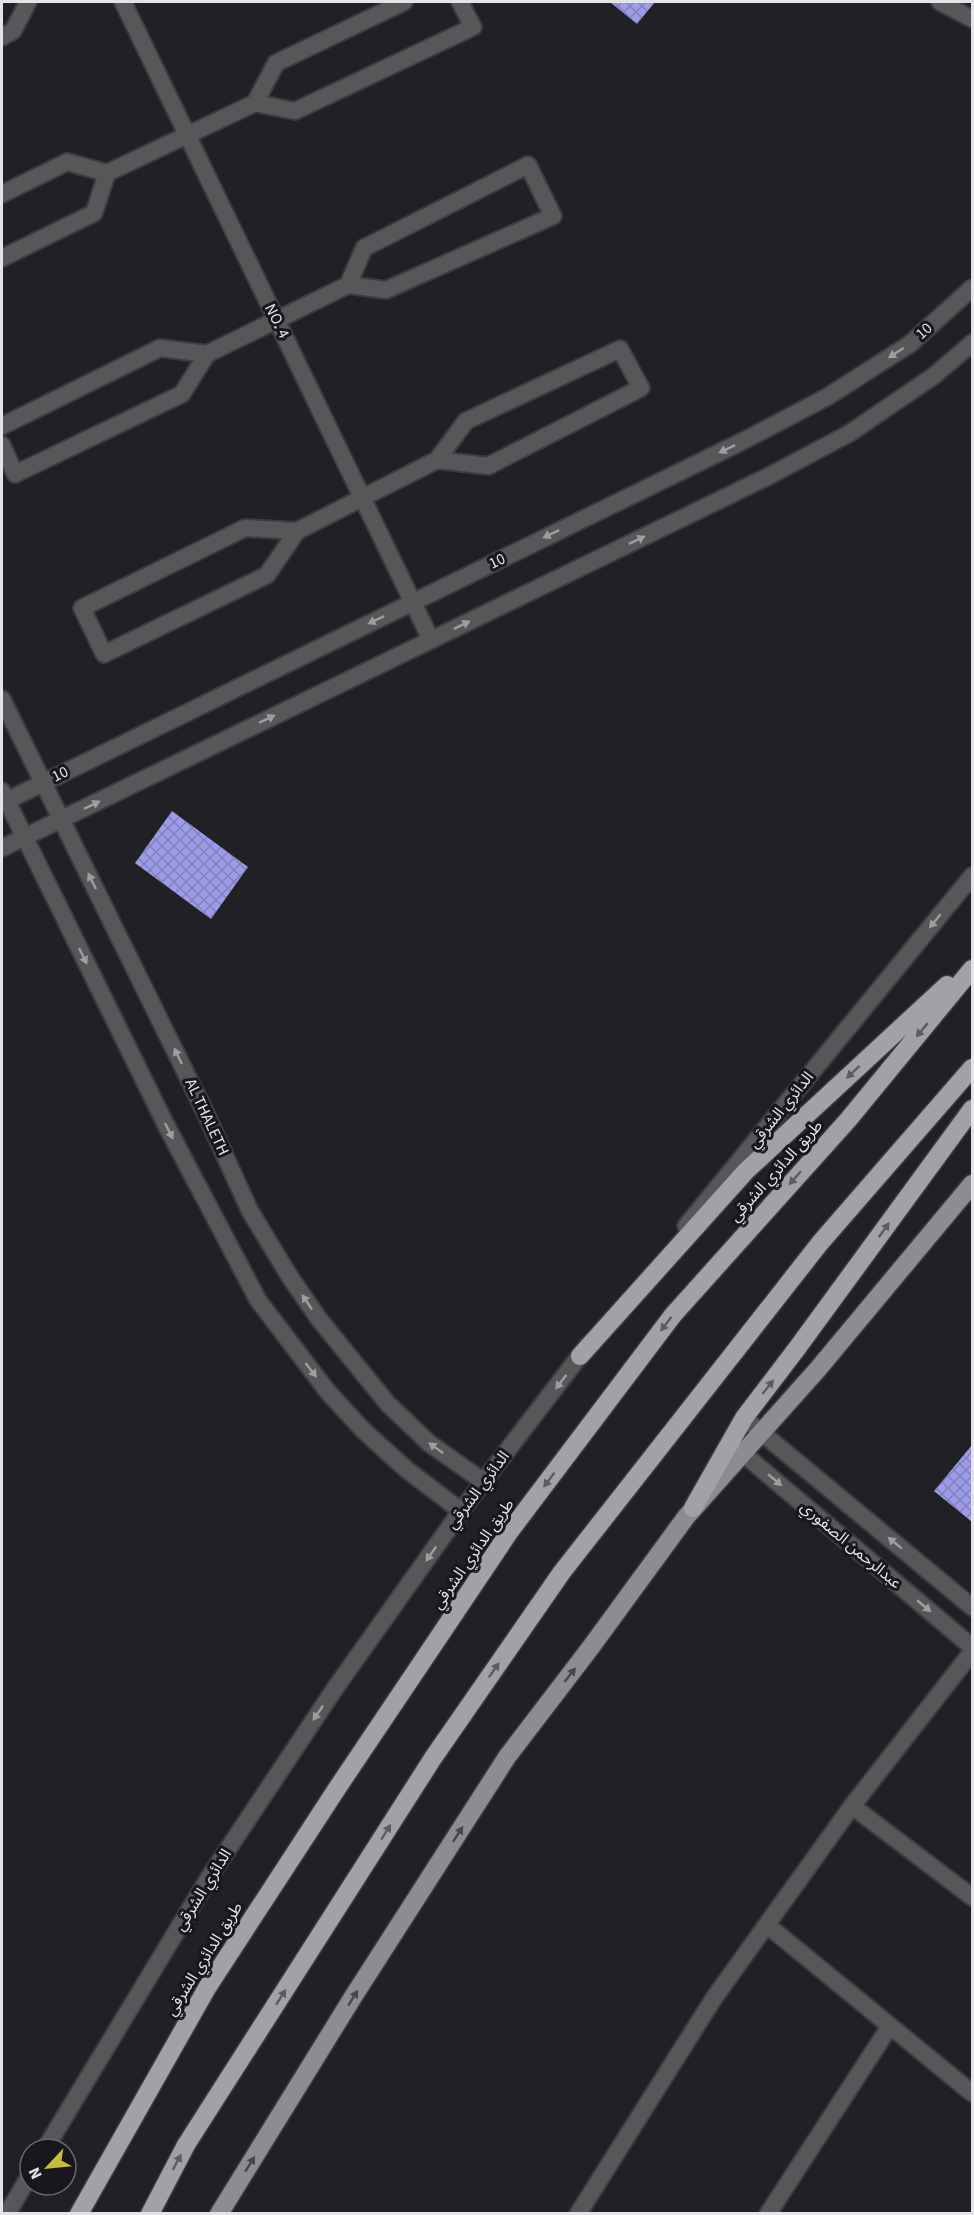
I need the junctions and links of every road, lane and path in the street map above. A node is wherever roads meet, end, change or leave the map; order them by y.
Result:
1 (28, 2) edge
2 (123, 2) edge
3 (404, 2) edge
4 (460, 2) edge
5 (940, 2) edge
6 (972, 19) edge
7 (2, 37) edge
8 (255, 103) junction
9 (187, 134) junction
10 (107, 173) junction
11 (2, 194) edge
12 (2, 258) edge
13 (348, 285) junction
14 (972, 288) edge
15 (277, 320) junction
16 (972, 343) edge
17 (207, 354) junction
18 (2, 426) edge
19 (2, 445) edge
20 (437, 460) junction
21 (363, 499) junction
22 (297, 531) junction
23 (413, 602) junction
24 (431, 640) junction
25 (2, 699) edge
26 (44, 782) junction
27 (3, 798) edge
28 (62, 819) junction
29 (25, 837) junction
30 (2, 848) edge
31 (972, 876) edge
32 (972, 961) edge
33 (972, 969) edge
34 (972, 1068) edge
35 (972, 1109) edge
36 (972, 1184) edge
37 (580, 1356) junction
38 (744, 1418) junction
39 (761, 1433) junction
40 (736, 1448) junction
41 (484, 1482) junction
42 (693, 1508) joint
43 (461, 1511) junction
44 (972, 1607) edge
45 (972, 1650) edge
46 (852, 1806) junction
47 (970, 1891) edge
48 (767, 1925) junction
49 (890, 2026) junction
50 (972, 2093) edge
51 (52, 2137) edge
52 (18, 2195) edge
53 (7, 2214) edge
54 (79, 2214) edge
55 (150, 2214) edge
56 (219, 2214) edge
57 (578, 2214) edge
58 (768, 2214) edge

1 - 7 street
2 - 9 street, NO. 4
3 - 8 street
4 - 8 street
5 - 6 street
8 - 9 street
9 - 10 street
9 - 15 street, NO. 4
10 - 11 street
10 - 12 street
13 - 13 street
13 - 15 street
14 -> 23 street, 10
15 - 17 street
15 - 21 street, NO. 4
24 -> 16 street
17 - 18 street
17 - 19 street
20 - 20 street
20 - 21 street
21 - 22 street
21 - 23 street, NO. 4
22 - 22 street
23 - 24 street, NO. 4
23 -> 26 street, 10
28 -> 24 street
25 - 26 street, AL THALETH
26 - 27 street, 10
26 - 28 street, AL THALETH
27 - 29 street
28 - 29 street
41 -> 28 street, AL THALETH
29 - 30 street
29 -> 43 street
31 -> 37 street, الدائري الشرقي
32 -> 37 highway
33 -> 54 highway, طريق الدائري الشرقي
55 -> 34 highway
38 -> 35 highway
36 - 39 main road
37 -> 41 street, الدائري الشرقي
38 - 39 street, عبدالرحمن الصفوري
38 - 40 highway
39 - 40 main road
44 -> 39 street, عبدالرحمن الصفوري
40 - 42 highway
40 -> 45 street, عبدالرحمن الصفوري
41 - 43 street, الدائري الشرقي
56 -> 42 main road
43 -> 51 street, الدائري الشرقي
45 - 46 street
46 - 47 street
46 - 48 street
48 - 49 street
48 - 57 street
49 - 50 street
49 - 58 street
52 - 53 street

